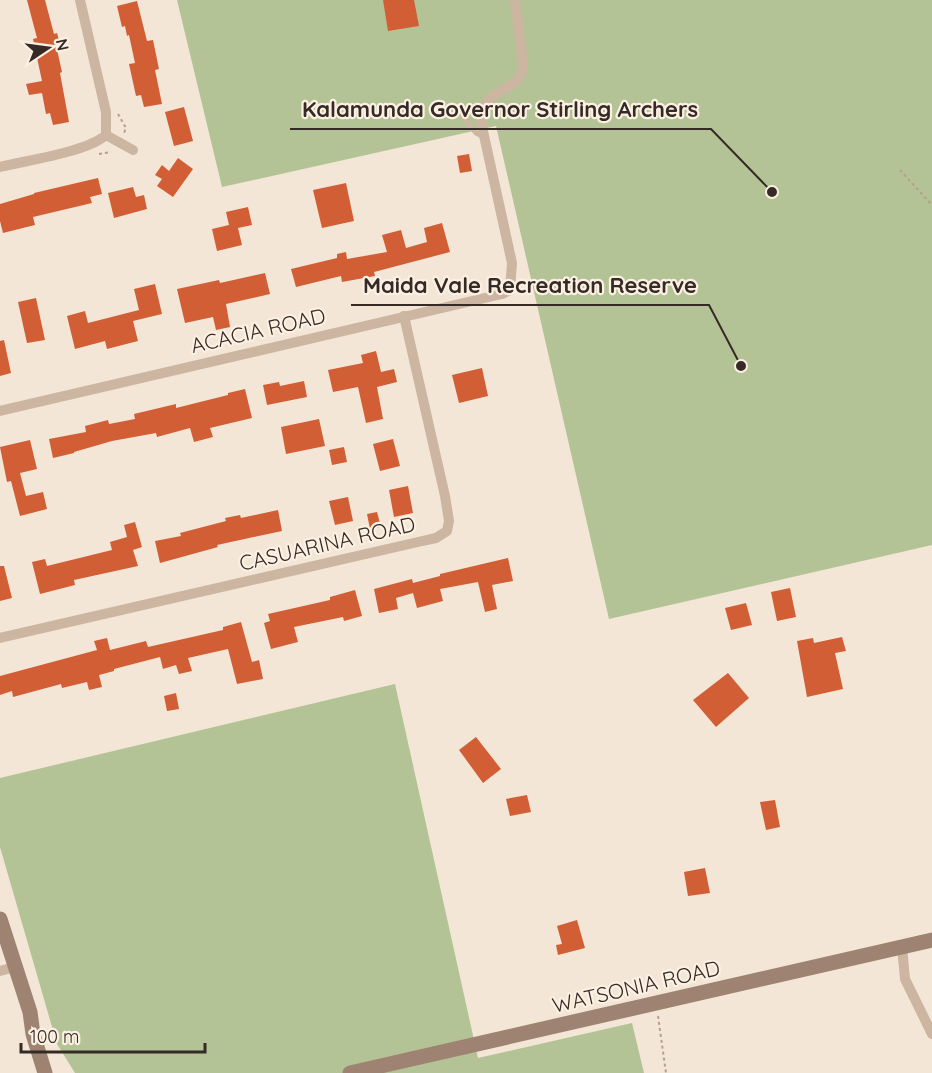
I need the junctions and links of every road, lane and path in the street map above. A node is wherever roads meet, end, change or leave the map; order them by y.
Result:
1 (80, 0) edge
2 (515, 0) edge
3 (459, 112) dead end
4 (106, 135) junction
5 (484, 137) junction
6 (133, 150) dead end
7 (0, 167) edge
8 (900, 170) dead end
9 (932, 205) edge
10 (404, 316) junction
11 (0, 411) edge
12 (0, 638) edge
13 (0, 919) edge
14 (932, 940) edge
15 (902, 947) junction
16 (7, 969) edge
17 (657, 1003) junction
18 (30, 1012) junction
19 (932, 1034) edge
20 (45, 1073) edge
21 (52, 1073) edge
22 (350, 1073) edge
23 (666, 1073) edge

1 - 4 street
2 - 5 street
3 - 5 lane
4 - 6 street
4 - 7 street
5 - 10 street, ACACIA ROAD
8 - 9 path
10 - 11 street, ACACIA ROAD
10 - 12 street, CASUARINA ROAD
13 - 16 street
14 - 15 street, WATSONIA ROAD
15 - 17 street, WATSONIA ROAD
15 - 19 street
16 - 18 street
17 - 22 street, WATSONIA ROAD
17 - 23 path
18 - 20 street
18 - 21 street

